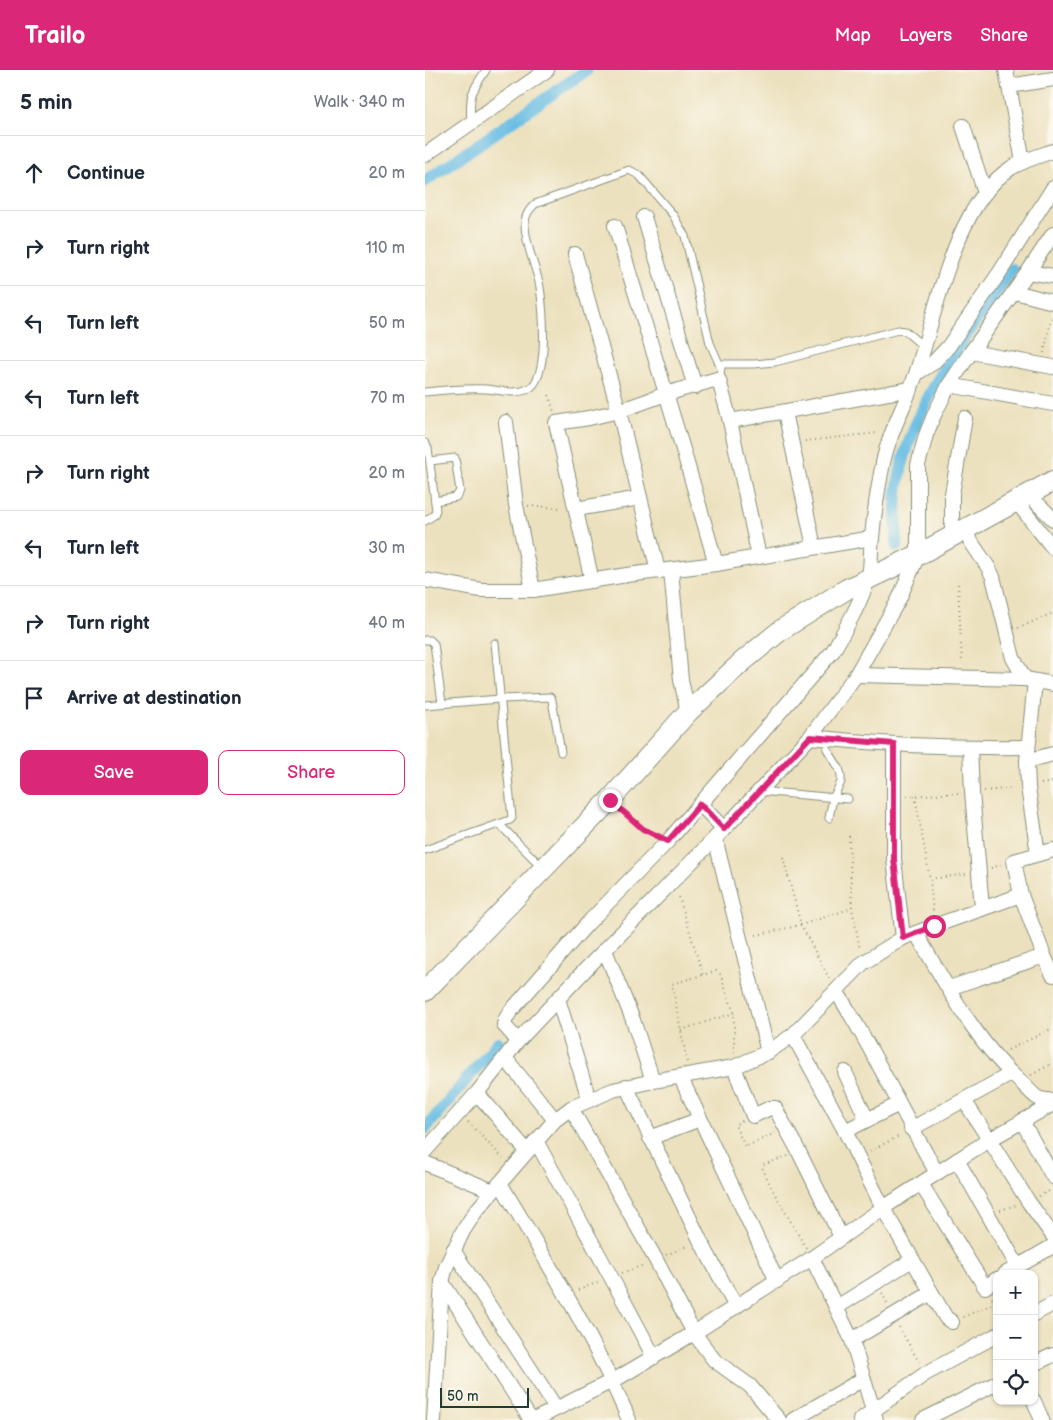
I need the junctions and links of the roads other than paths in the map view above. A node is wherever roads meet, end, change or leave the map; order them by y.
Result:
1 (486, 70) edge
2 (547, 70) edge
3 (1006, 70) edge
4 (1053, 79) edge
5 (1009, 86) junction
6 (471, 122) junction
7 (963, 126) dead end
8 (1053, 151) edge
9 (425, 155) edge
10 (1023, 162) junction
11 (1053, 188) edge
12 (985, 193) junction
13 (644, 217) dead end
14 (615, 226) dead end
15 (1053, 234) edge
16 (1013, 252) junction
17 (575, 254) dead end
18 (1031, 268) junction
19 (1053, 276) edge
20 (1015, 292) junction
21 (1053, 302) edge
22 (924, 347) junction
23 (971, 352) junction
24 (720, 364) junction
25 (1048, 366) edge
26 (917, 372) junction
27 (719, 380) junction
28 (949, 385) junction
29 (695, 387) junction
30 (911, 389) junction
31 (425, 392) edge
32 (666, 394) junction
33 (1053, 404) edge
34 (619, 411) junction
35 (785, 412) junction
36 (965, 418) dead end
37 (506, 422) dead end
38 (730, 422) junction
39 (425, 443) edge
40 (430, 461) junction
41 (1053, 481) edge
42 (640, 498) junction
43 (1022, 498) junction
44 (435, 501) junction
45 (576, 509) junction
46 (1053, 519) edge
47 (425, 521) edge
48 (957, 534) junction
49 (872, 538) junction
50 (814, 547) junction
51 (1053, 548) edge
52 (918, 555) junction
53 (759, 557) junction
54 (716, 564) junction
55 (664, 571) junction
56 (869, 578) junction
57 (425, 580) edge
58 (592, 581) junction
59 (533, 590) junction
60 (425, 640) edge
61 (495, 643) dead end
62 (856, 675) junction
63 (1030, 680) junction
64 (1053, 684) edge
65 (500, 698) junction
66 (443, 704) junction
67 (425, 705) edge
68 (688, 712) junction
69 (810, 737) junction
70 (894, 744) junction
71 (970, 748) junction
72 (827, 749) dead end
73 (561, 752) dead end
74 (1028, 754) junction
75 (1053, 754) edge
76 (759, 791) junction
77 (833, 798) junction
78 (847, 799) dead end
79 (700, 804) junction
80 (829, 818) dead end
81 (499, 824) junction
82 (720, 834) junction
83 (425, 850) edge
84 (1053, 852) edge
85 (1038, 854) junction
86 (543, 868) junction
87 (1021, 895) junction
88 (982, 908) junction
89 (909, 936) junction
90 (605, 950) junction
91 (1043, 956) junction
92 (1053, 975) edge
93 (949, 988) junction
94 (425, 991) edge
95 (836, 991) junction
96 (558, 999) junction
97 (793, 1035) junction
98 (518, 1041) junction
99 (768, 1052) junction
100 (505, 1058) junction
101 (734, 1067) junction
102 (845, 1072) dead end
103 (685, 1076) junction
104 (1015, 1078) junction
105 (653, 1081) junction
106 (627, 1086) junction
107 (1053, 1089) edge
108 (477, 1093) junction
109 (1039, 1098) junction
110 (589, 1099) junction
111 (964, 1100) junction
112 (1053, 1103) edge
113 (899, 1104) junction
114 (571, 1108) junction
115 (700, 1119) junction
116 (555, 1120) junction
117 (867, 1120) junction
118 (1023, 1121) junction
119 (911, 1129) junction
120 (845, 1131) junction
121 (650, 1138) junction
122 (989, 1140) junction
123 (531, 1146) junction
124 (425, 1151) edge
125 (957, 1160) junction
126 (425, 1163) edge
127 (937, 1173) junction
128 (1053, 1178) edge
129 (921, 1184) junction
130 (497, 1187) junction
131 (883, 1208) junction
132 (1053, 1236) edge
133 (841, 1238) junction
134 (1053, 1246) edge
135 (453, 1250) junction
136 (812, 1258) junction
137 (911, 1260) junction
138 (1017, 1266) junction
139 (1011, 1270) edge
140 (777, 1281) junction
141 (442, 1282) junction
142 (993, 1282) edge
143 (931, 1293) junction
144 (1053, 1304) edge
145 (736, 1307) junction
146 (837, 1307) junction
147 (1038, 1312) edge
148 (952, 1322) road end
149 (694, 1332) junction
150 (993, 1336) edge
151 (852, 1340) junction
152 (1053, 1355) edge
153 (653, 1357) junction
154 (1038, 1362) edge
155 (612, 1380) junction
156 (863, 1380) junction
157 (993, 1385) edge
158 (1036, 1405) edge
159 (556, 1408) junction
160 (875, 1416) edge
161 (434, 1420) edge
162 (532, 1420) edge
163 (629, 1420) edge
164 (779, 1420) edge
165 (793, 1420) edge
166 (860, 1420) edge
167 (923, 1420) edge
168 (1042, 1420) edge

1 - 6 lane
2 - 6 street
3 - 5 street
4 - 5 street
5 - 10 street
6 - 9 street
7 - 12 street
8 - 10 street
10 - 12 street
11 - 16 street
12 - 22 street
13 - 29 street
14 - 32 street
15 - 18 street
16 - 18 street
16 - 26 street
17 - 34 street
18 - 19 street
18 - 20 street
20 - 21 street
20 - 23 street
22 - 24 lane
22 - 26 street
23 - 25 street
23 - 28 street
24 - 27 lane
24 - 31 lane
26 - 30 street
27 - 29 street
27 - 38 street
28 - 33 street
28 - 52 street
29 - 32 street
30 - 35 street
30 - 49 street
32 - 34 street
32 - 54 street
34 - 42 street
34 - 45 street
35 - 38 street
35 - 50 street
36 - 48 street
37 - 59 street
38 - 53 street
39 - 40 lane
40 - 44 lane
40 - 44 lane
41 - 43 main road
42 - 45 street
42 - 55 street
43 - 46 street
43 - 48 main road
43 - 51 street
44 - 47 lane
45 - 58 street
48 - 52 main road
48 - 63 street
49 - 50 street
49 - 56 street
50 - 53 street
52 - 56 main road
52 - 62 street
53 - 54 street
54 - 55 street
55 - 58 street
55 - 68 street
56 - 68 main road
56 - 79 street
57 - 59 street
58 - 59 street
60 - 66 lane
61 - 65 lane
62 - 63 street
62 - 69 street
63 - 64 street
63 - 74 street
65 - 66 lane
65 - 73 lane
65 - 81 lane
66 - 67 lane
68 - 86 main road
69 - 70 street
69 - 76 street
70 - 71 street
70 - 89 street
71 - 74 street
71 - 88 street
72 - 77 lane
74 - 75 street
74 - 85 street
76 - 77 lane
76 - 82 street
77 - 78 lane
77 - 80 lane
79 - 82 street
79 - 98 street
81 - 83 lane
81 - 86 lane
82 - 90 street
82 - 99 street
84 - 85 street
85 - 87 street
86 - 94 main road
87 - 88 street
87 - 91 street
88 - 89 street
89 - 93 street
89 - 95 street
90 - 96 street
90 - 105 street
91 - 92 street
91 - 93 street
93 - 104 street
95 - 97 street
95 - 113 street
96 - 98 street
96 - 110 street
97 - 99 street
97 - 120 street
98 - 100 street
99 - 101 street
100 - 108 street
100 - 116 street
101 - 103 street
101 - 133 street
102 - 117 street
103 - 105 street
103 - 115 street
104 - 109 street
104 - 111 street
105 - 106 street
106 - 110 street
106 - 121 street
107 - 109 street
108 - 123 street
108 - 124 street
109 - 112 street
110 - 114 street
111 - 119 street
111 - 122 street
112 - 118 street
113 - 117 street
113 - 119 street
114 - 116 street
114 - 149 street
115 - 121 street
115 - 140 street
116 - 123 street
117 - 120 street
118 - 122 street
118 - 128 street
119 - 127 street
120 - 131 street
121 - 145 street
122 - 125 street
122 - 132 street
123 - 130 street
123 - 153 street
125 - 127 street
125 - 138 street
126 - 130 street
127 - 129 street
129 - 131 street
129 - 142 street
130 - 135 street
130 - 155 street
131 - 133 street
131 - 137 street
133 - 136 street
134 - 138 street
135 - 141 street
135 - 159 street
136 - 140 street
136 - 146 street
137 - 143 street
137 - 146 street
138 - 139 street
140 - 145 street
141 - 161 street
141 - 162 street
143 - 148 street
143 - 151 street
144 - 147 street
145 - 149 street
146 - 151 street
149 - 153 street
149 - 164 street
150 - 160 street
151 - 156 street
152 - 154 street
153 - 155 street
155 - 159 street
155 - 163 street
156 - 160 street
156 - 165 street
157 - 167 street
158 - 168 street
159 - 162 street
160 - 166 street

